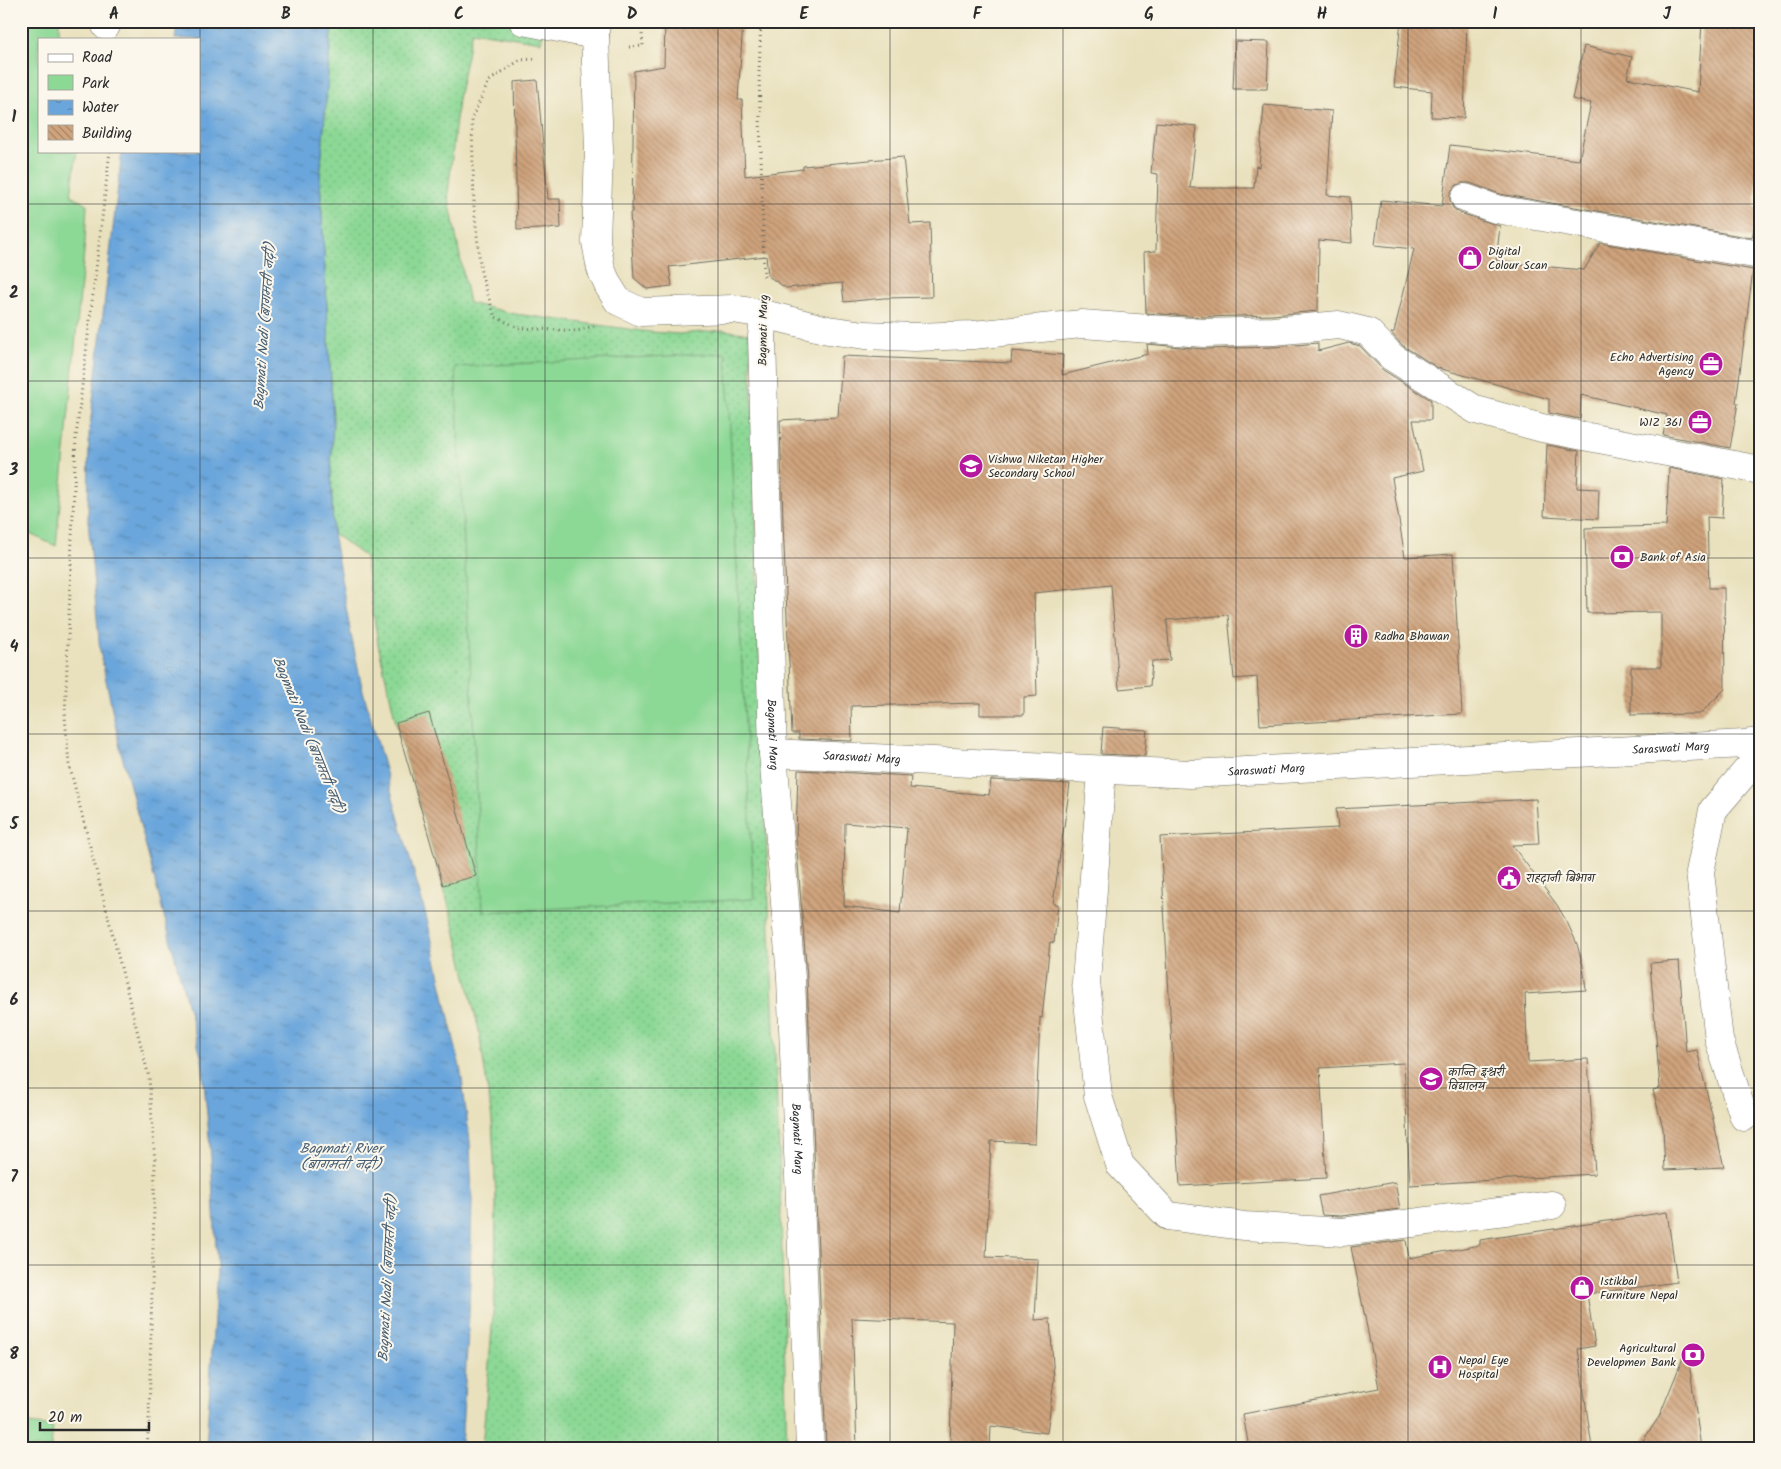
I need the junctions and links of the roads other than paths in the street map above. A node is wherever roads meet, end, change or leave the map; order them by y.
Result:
1 (522, 21) edge
2 (595, 35) edge
3 (1465, 198) dead end
4 (1760, 255) edge
5 (764, 314) junction
6 (1760, 470) edge
7 (1760, 742) edge
8 (773, 753) junction
9 (1760, 756) edge
10 (1102, 770) junction
11 (1744, 1117) dead end
12 (1552, 1205) dead end
13 (810, 1448) edge

1 - 2 street
2 - 5 street
3 - 4 street
5 - 6 street
5 - 8 street, Bagmati Marg
7 - 10 street, Saraswati Marg
8 - 10 street, Saraswati Marg
8 - 13 street, Bagmati Marg
9 - 11 street
10 - 12 street

